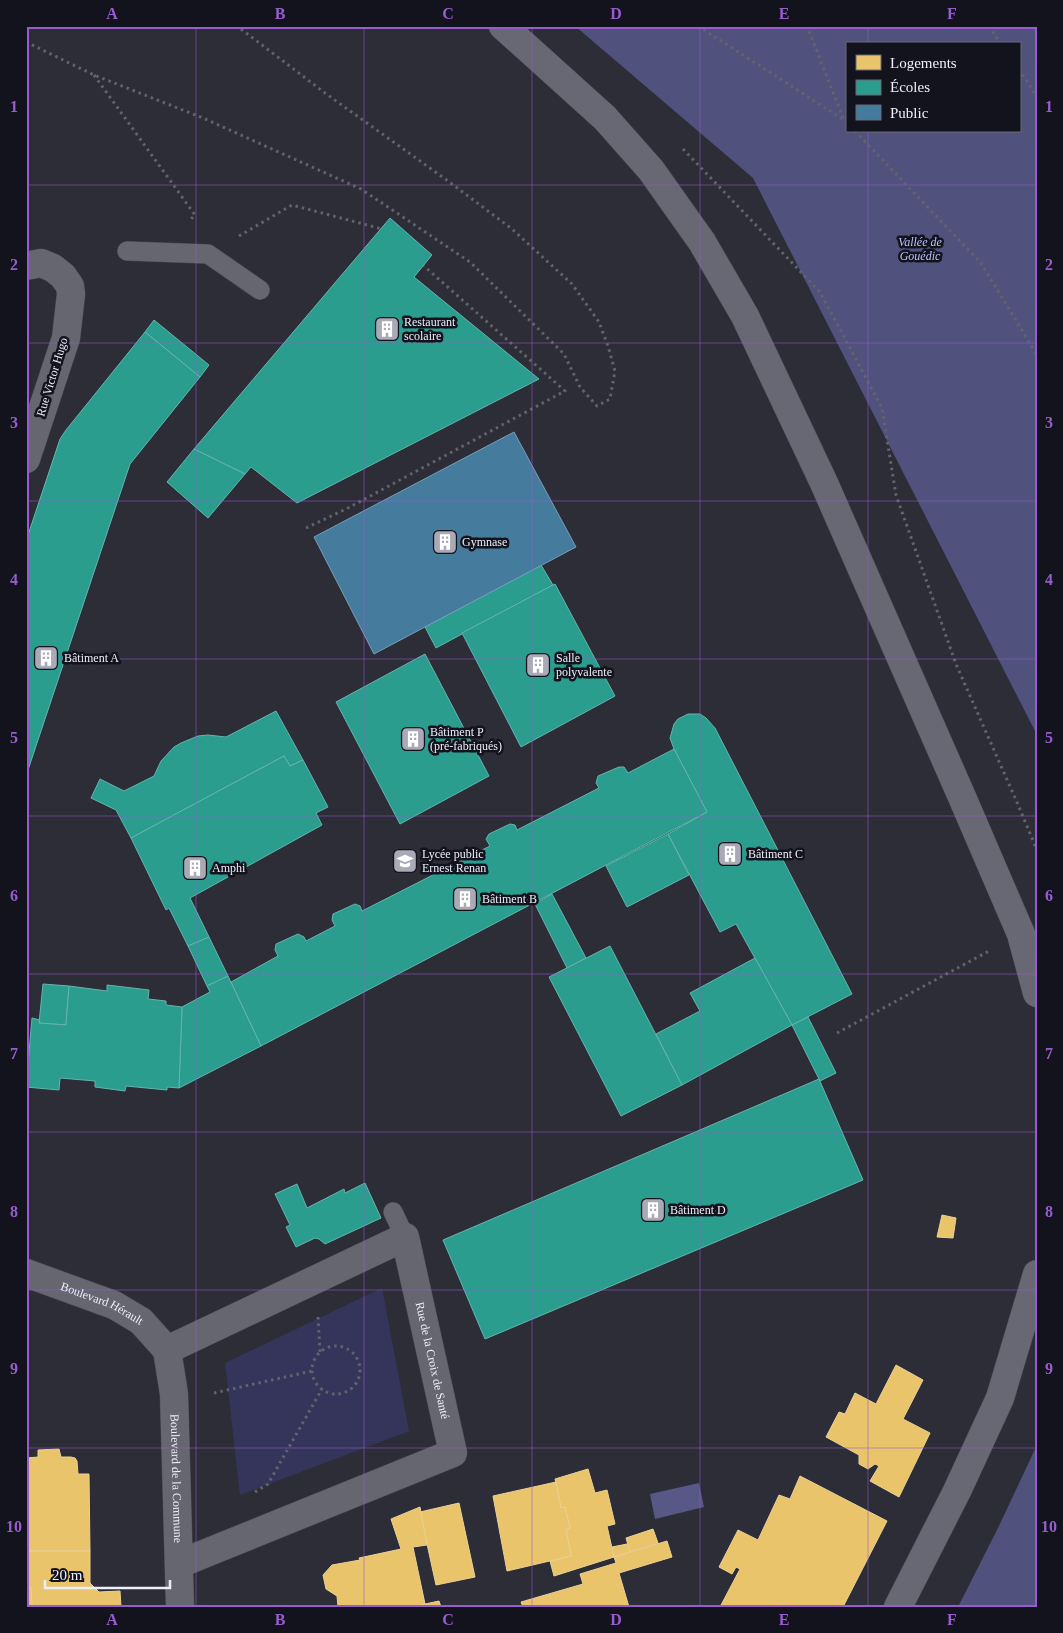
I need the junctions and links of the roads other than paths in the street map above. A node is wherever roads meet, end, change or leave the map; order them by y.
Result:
1 (503, 26) edge
2 (128, 251) dead end
3 (33, 264) edge
4 (260, 290) dead end
5 (26, 459) edge
6 (1037, 993) edge
7 (393, 1212) dead end
8 (405, 1237) junction
9 (26, 1272) edge
10 (1037, 1274) edge
11 (167, 1350) junction
12 (179, 1564) junction
13 (180, 1607) edge
14 (898, 1607) edge

1 - 6 main road
2 - 4 lane
3 - 5 street, Rue Victor Hugo
7 - 8 lane
8 - 11 street
8 - 12 street, Rue de la Croix de Santé
9 - 11 street, Boulevard Hérault
10 - 14 main road
11 - 12 street, Boulevard de la Commune
12 - 13 street, Boulevard de la Commune

